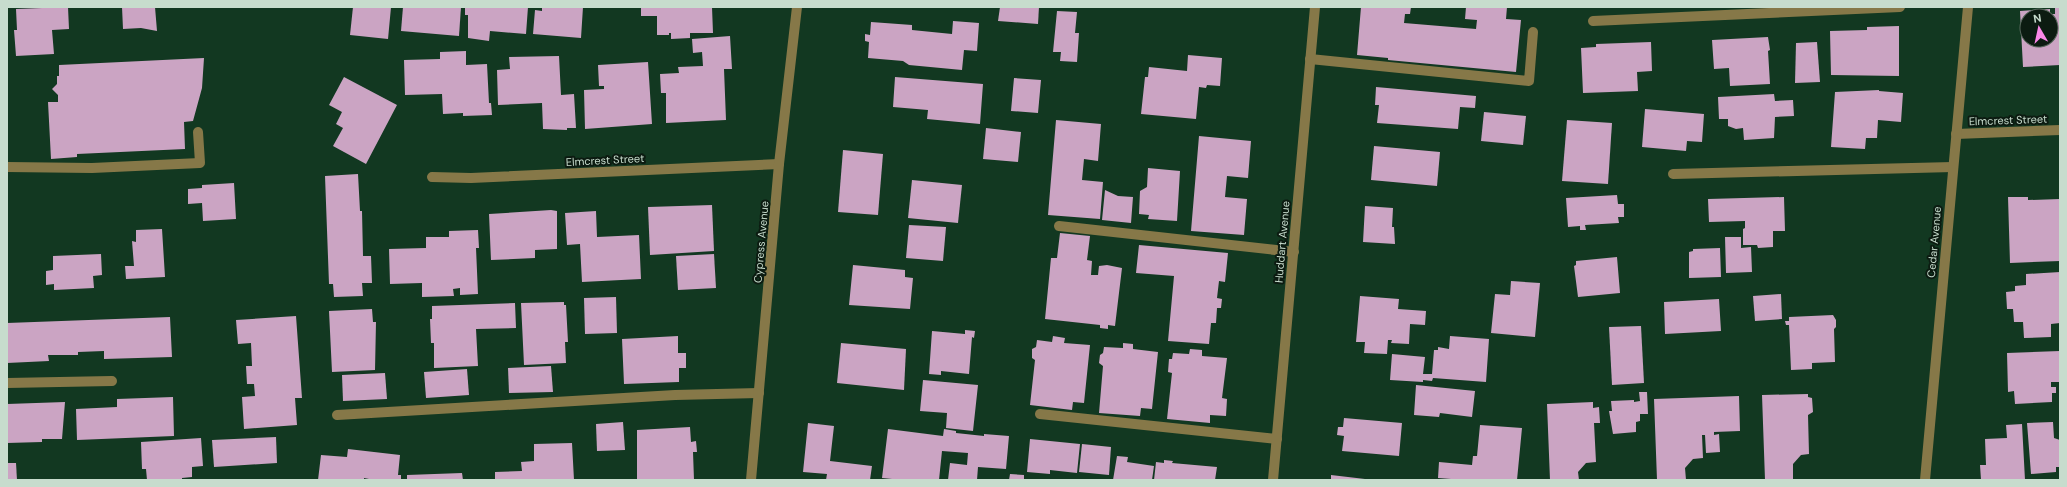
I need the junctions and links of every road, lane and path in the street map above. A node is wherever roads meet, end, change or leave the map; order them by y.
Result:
1 (797, 7) edge
2 (1315, 7) edge
3 (1900, 7) edge
4 (1968, 7) edge
5 (1594, 21) dead end
6 (1533, 32) dead end
7 (1310, 60) junction
8 (2060, 130) edge
9 (198, 132) dead end
10 (1956, 134) junction
11 (779, 164) junction
12 (7, 167) edge
13 (1953, 167) junction
14 (1672, 174) dead end
15 (432, 177) dead end
16 (1059, 226) dead end
17 (1294, 252) junction
18 (112, 381) dead end
19 (7, 383) edge
20 (760, 393) junction
21 (1040, 414) dead end
22 (337, 415) dead end
23 (1277, 439) junction
24 (751, 480) edge
25 (1273, 480) edge
26 (1924, 480) edge

1 - 11 street, Cypress Avenue
2 - 7 street, Huddart Avenue
3 - 5 street
4 - 10 street, Cedar Avenue
6 - 7 street
7 - 17 street, Huddart Avenue
8 - 10 street, Elmcrest Street
9 - 12 street
10 - 13 street, Cedar Avenue
11 - 15 street, Elmcrest Street
11 - 20 street, Cypress Avenue
13 - 14 street
13 - 26 street, Cedar Avenue
16 - 17 street
17 - 23 street, Huddart Avenue
18 - 19 street
20 - 22 street
20 - 24 street, Cypress Avenue
21 - 23 street
23 - 25 street, Huddart Avenue

